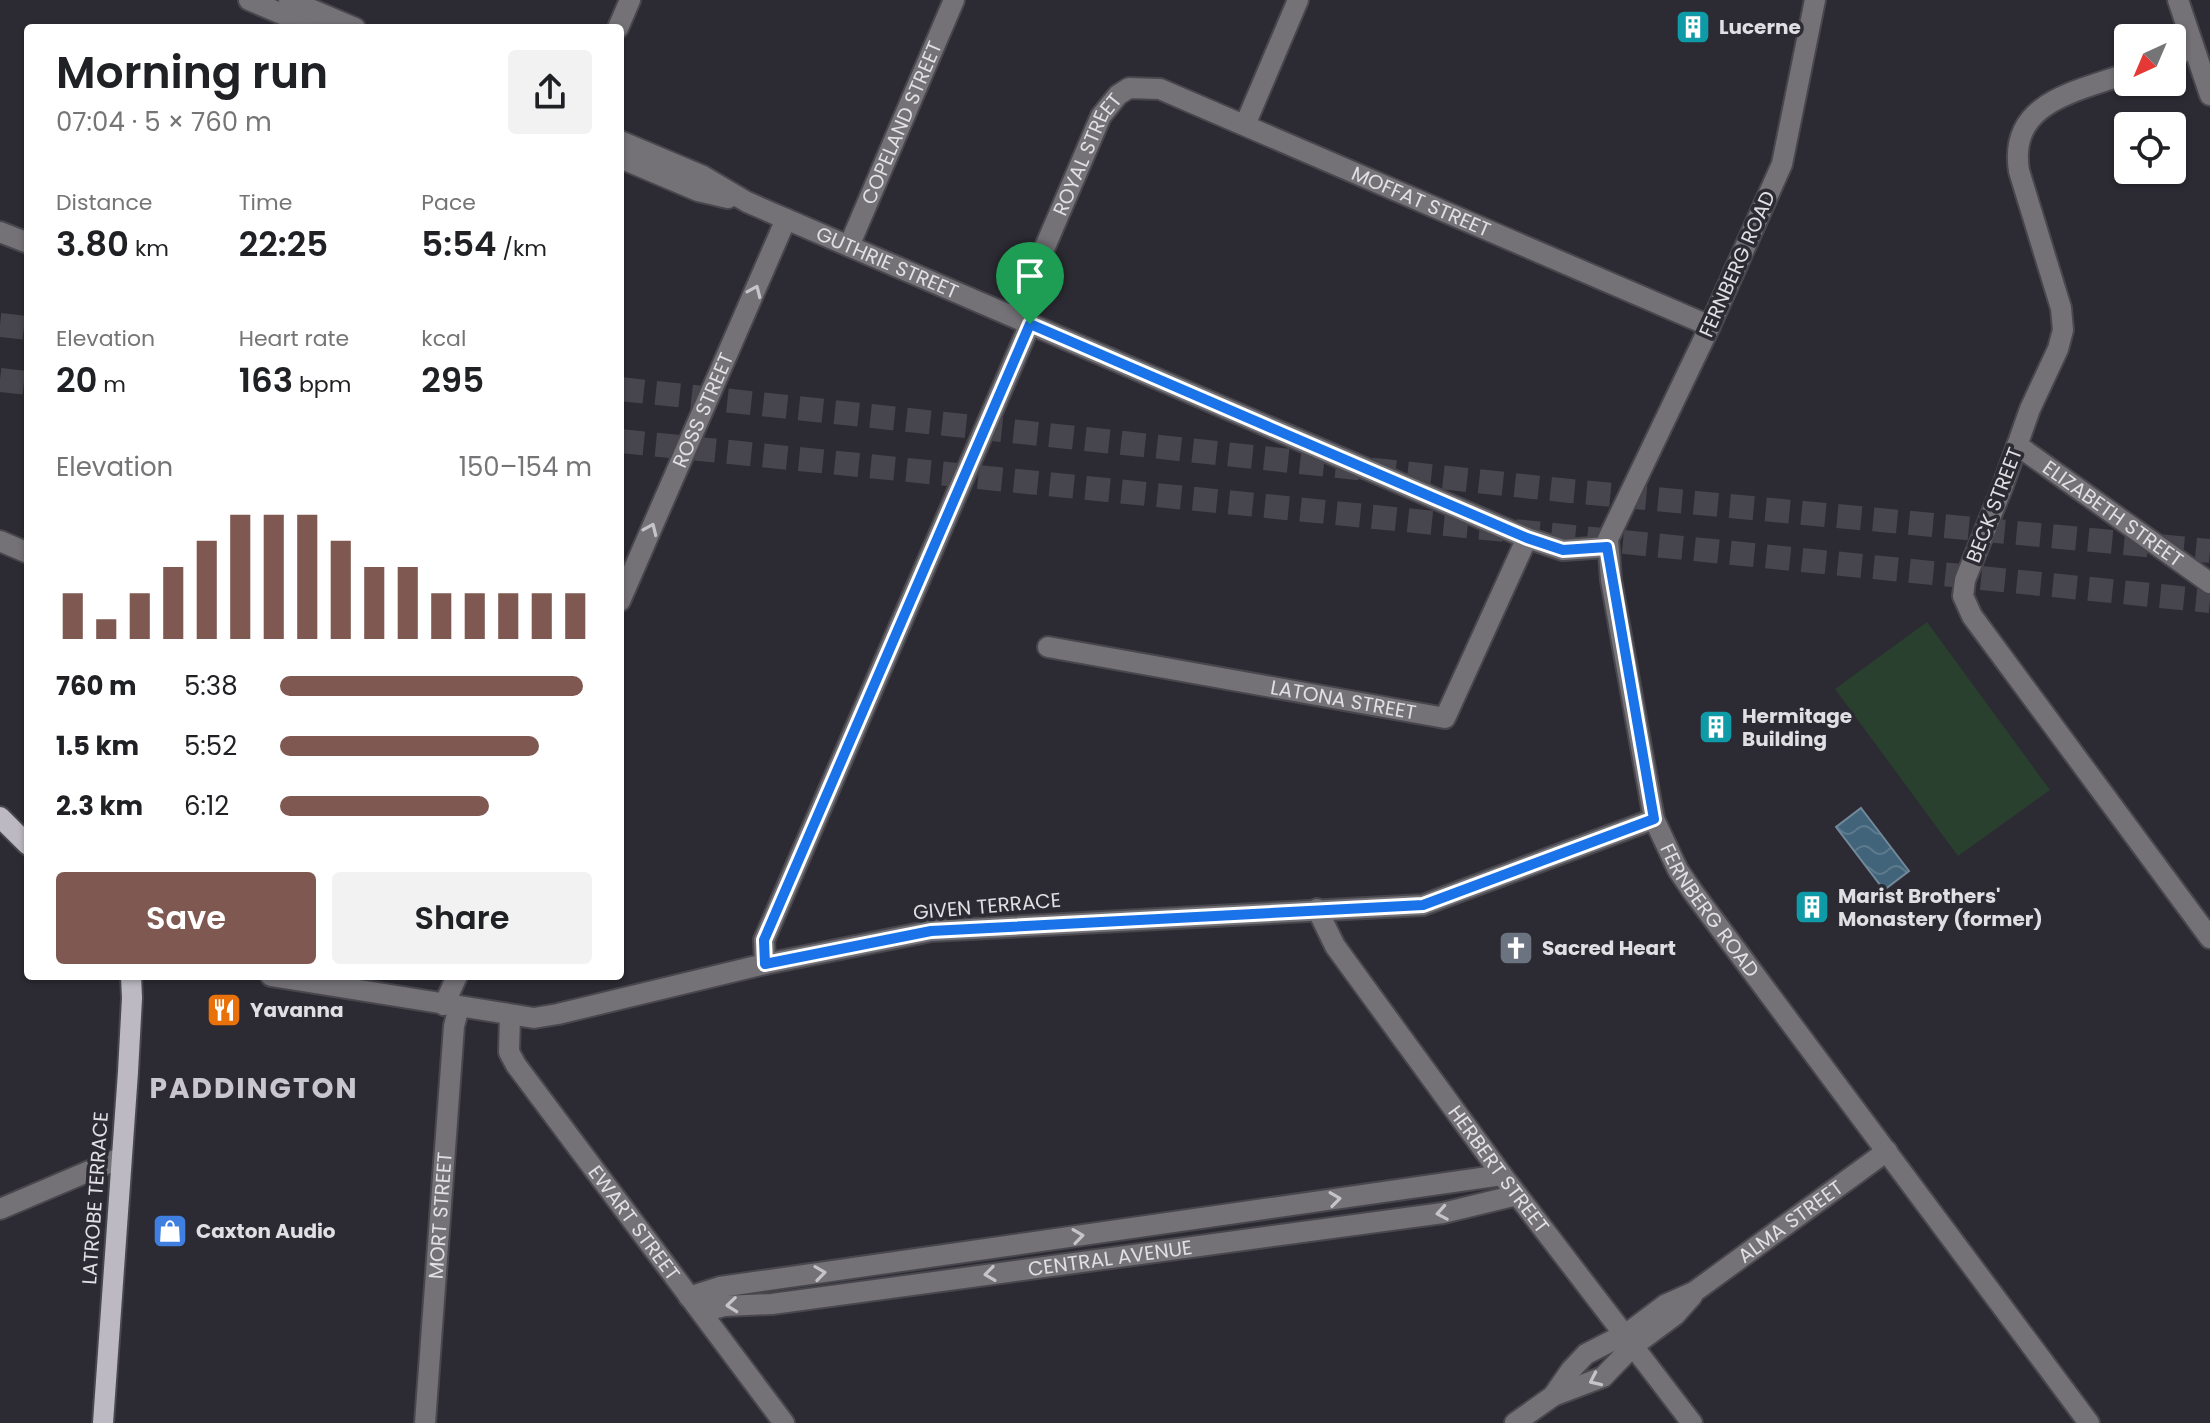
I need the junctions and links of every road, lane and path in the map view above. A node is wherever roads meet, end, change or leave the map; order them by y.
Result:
1 (249, 0) edge
2 (289, 0) edge
3 (630, 0) edge
4 (954, 0) edge
5 (1298, 0) edge
6 (1815, 0) edge
7 (2178, 0) edge
8 (306, 24) edge
9 (346, 24) edge
10 (620, 24) edge
11 (2194, 48) junction
12 (2186, 51) edge
13 (2114, 78) edge
14 (1129, 88) joint
15 (2210, 95) edge
16 (1245, 125) junction
17 (624, 143) edge
18 (624, 160) edge
19 (747, 202) junction
20 (786, 219) junction
21 (0, 232) edge
22 (24, 241) edge
23 (849, 246) junction
24 (1022, 321) junction
25 (1710, 326) junction
26 (2017, 445) junction
27 (1527, 538) junction
28 (0, 541) edge
29 (1607, 547) junction
30 (24, 551) edge
31 (2210, 583) edge
32 (624, 592) edge
33 (1048, 647) dead end
34 (0, 817) edge
35 (1654, 819) junction
36 (24, 841) edge
37 (1317, 909) junction
38 (2210, 938) edge
39 (765, 964) junction
40 (131, 980) edge
41 (295, 980) edge
42 (456, 980) edge
43 (452, 1006) junction
44 (510, 1016) junction
45 (1887, 1151) junction
46 (120, 1158) junction
47 (1502, 1175) junction
48 (1517, 1195) junction
49 (0, 1209) edge
50 (695, 1304) junction
51 (1629, 1340) junction
52 (1553, 1396) junction
53 (103, 1423) edge
54 (425, 1423) edge
55 (784, 1423) edge
56 (1515, 1423) edge
57 (1692, 1423) edge
58 (2089, 1423) edge

1 - 8 street
2 - 9 street
3 - 10 street
4 - 23 street, COPELAND STREET
5 - 16 street
6 - 25 street, FERNBERG ROAD
7 - 11 street
11 - 12 street
11 - 15 street
13 - 26 street, BECK STREET
14 - 16 street, MOFFAT STREET
14 - 24 street, ROYAL STREET
16 - 25 street, MOFFAT STREET
17 - 19 street, GUTHRIE STREET
18 - 19 street, GUTHRIE STREET
19 - 20 street, GUTHRIE STREET
20 - 23 street, GUTHRIE STREET
32 -> 20 street, ROSS STREET
21 - 22 street
23 - 24 street, GUTHRIE STREET
24 - 27 street, GUTHRIE STREET
24 - 39 street, ROYAL STREET
25 - 29 street, FERNBERG ROAD
26 - 31 street, ELIZABETH STREET
26 - 38 street, BECK STREET
27 - 29 street, GUTHRIE STREET
27 - 33 street, LATONA STREET
28 - 30 street
29 - 35 street, FERNBERG ROAD
34 - 36 main road
35 - 37 street, GIVEN TERRACE
35 - 45 street, FERNBERG ROAD
37 - 39 street, GIVEN TERRACE
37 - 47 street, HERBERT STREET
39 - 44 street, GIVEN TERRACE
40 - 46 main road, LATROBE TERRACE
41 - 43 street, GIVEN TERRACE
42 - 43 street
43 - 44 street, GIVEN TERRACE
43 - 54 street, MORT STREET
44 - 50 street, EWART STREET
45 - 51 street, ALMA STREET
45 - 58 street, FERNBERG ROAD
46 - 49 street
46 - 53 main road, LATROBE TERRACE
47 - 48 street, HERBERT STREET
50 -> 47 street, CENTRAL AVENUE
48 -> 50 street, CENTRAL AVENUE
48 - 51 street, HERBERT STREET
50 - 55 street, EWART STREET
51 -> 52 street, ALMA STREET
51 - 52 street, ALMA STREET
51 - 57 street, HERBERT STREET
52 - 56 street, ALMA STREET

